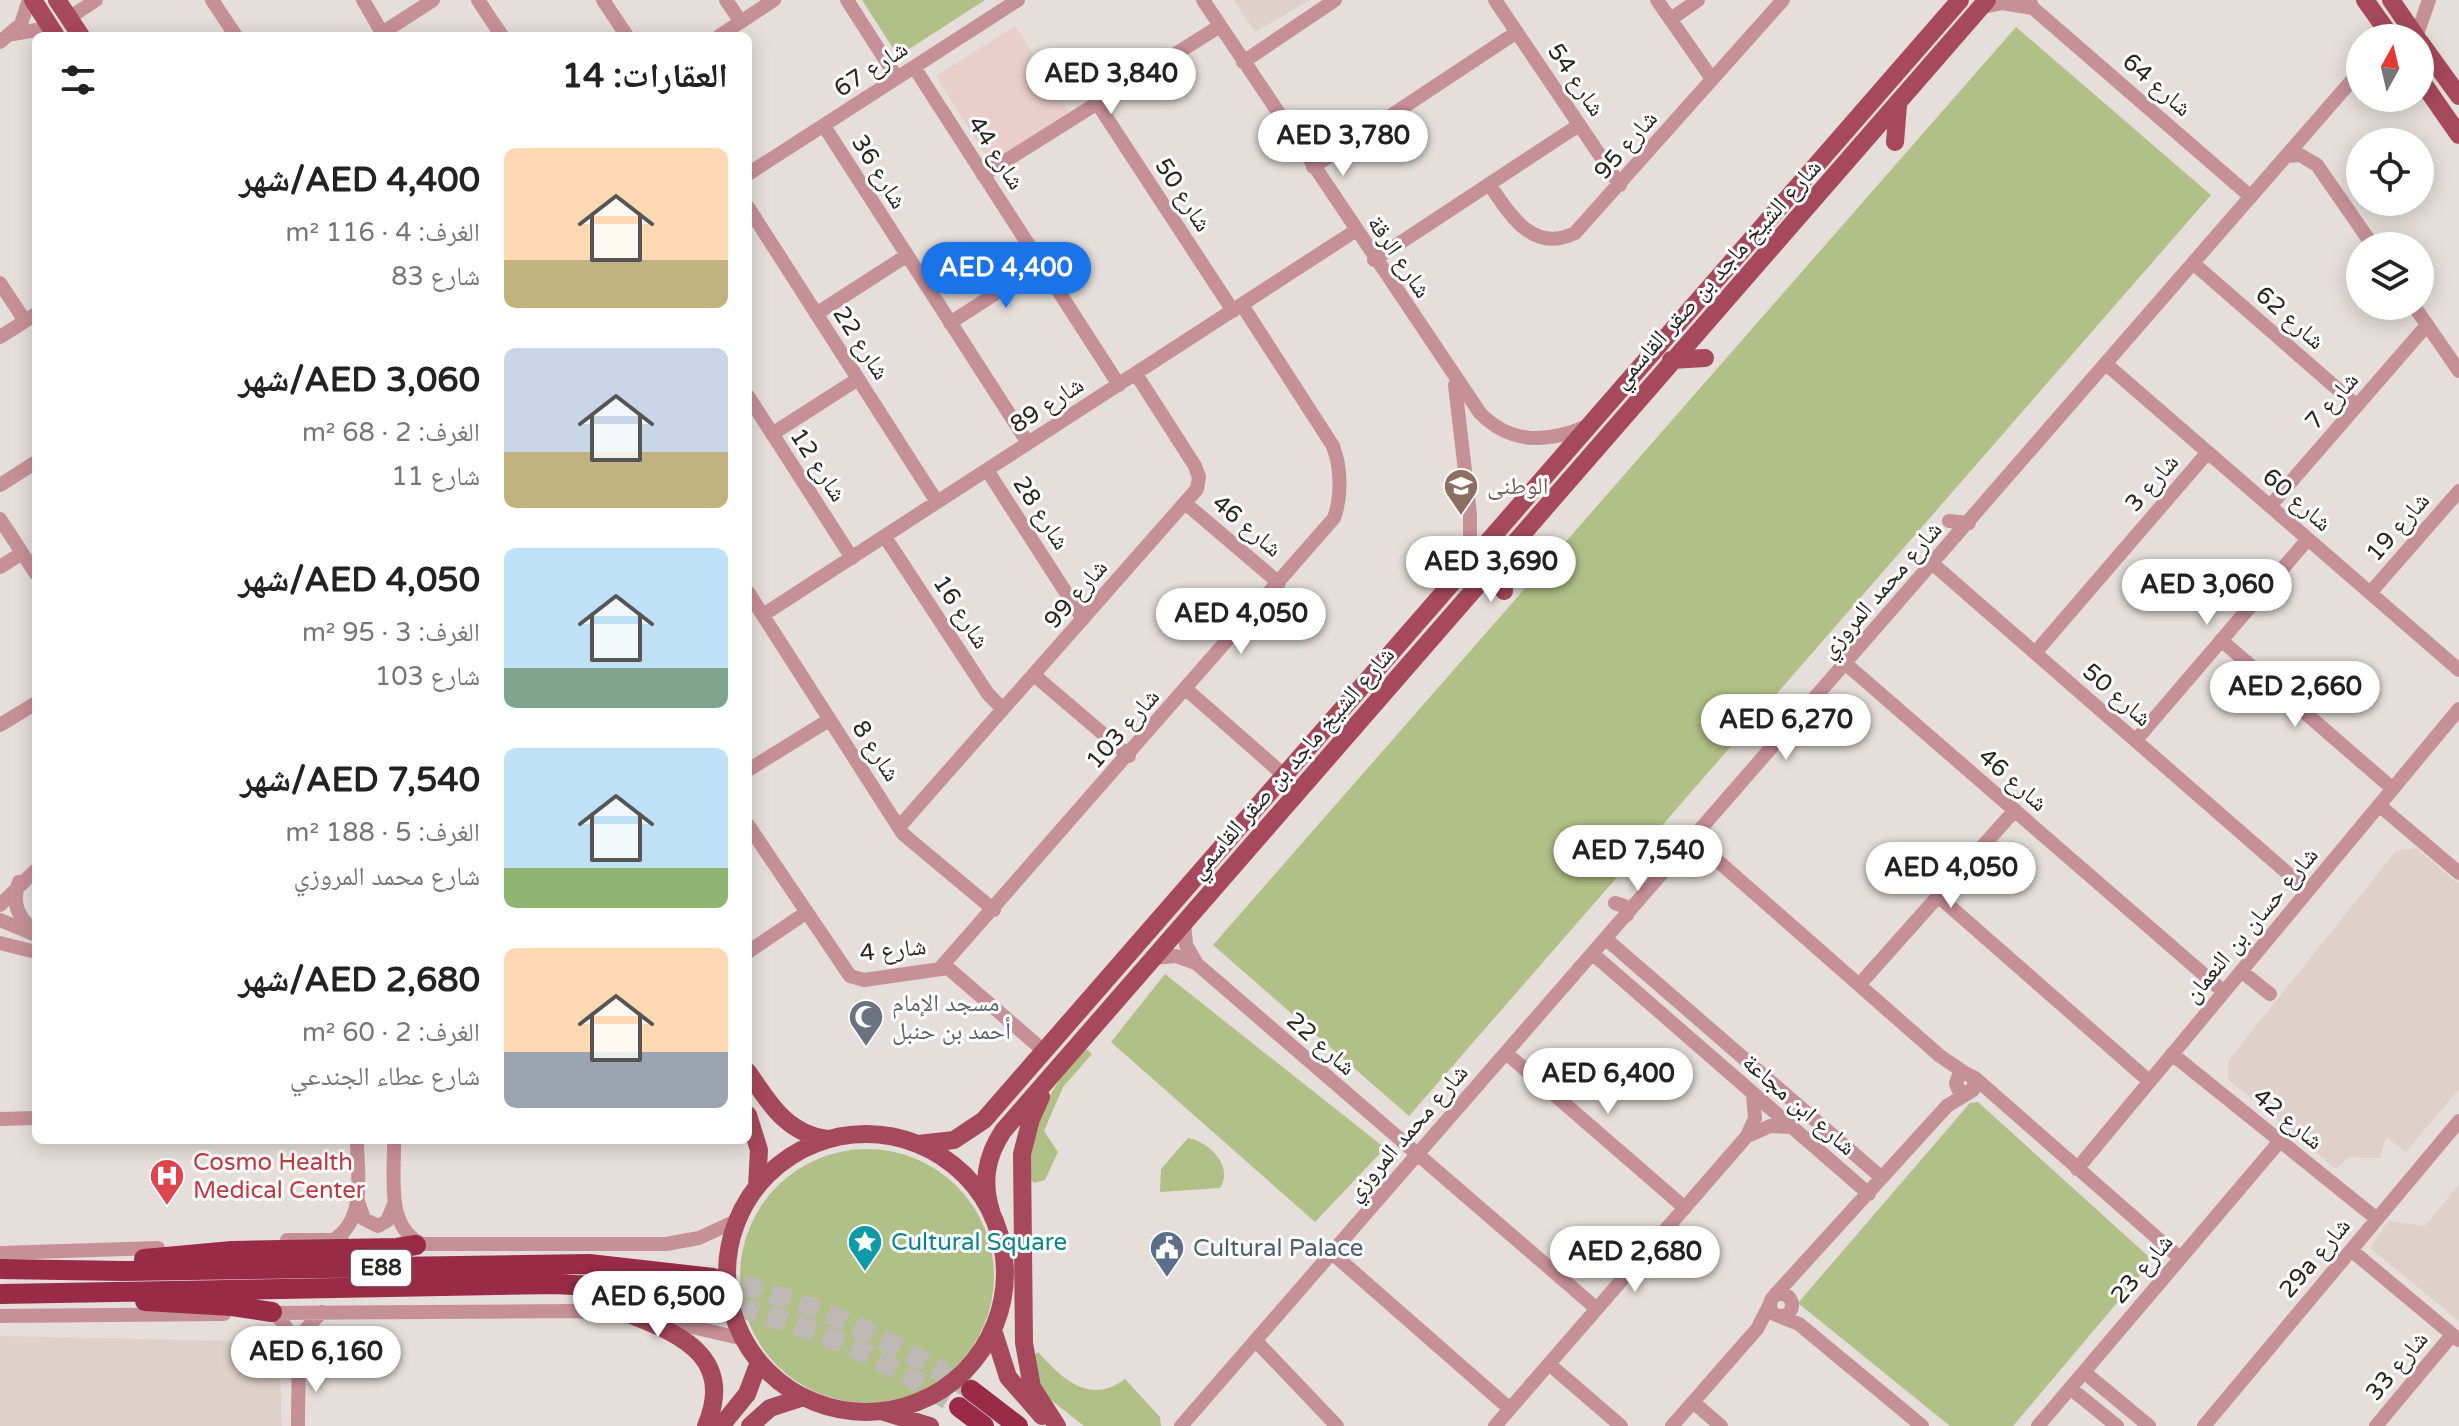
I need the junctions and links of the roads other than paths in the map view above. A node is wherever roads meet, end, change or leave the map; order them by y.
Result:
1 (31, 0) edge
2 (57, 0) edge
3 (96, 0) edge
4 (212, 0) edge
5 (363, 0) edge
6 (433, 0) edge
7 (478, 0) edge
8 (603, 0) edge
9 (726, 0) edge
10 (774, 0) edge
11 (847, 0) edge
12 (1018, 0) edge
13 (1203, 0) edge
14 (1335, 0) edge
15 (1495, 0) edge
16 (1657, 0) edge
17 (1698, 0) edge
18 (1783, 0) edge
19 (1960, 0) edge
20 (2365, 0) edge
21 (2391, 0) edge
22 (2429, 0) edge
23 (1984, 4) edge
24 (2031, 4) edge
25 (69, 18) junction
26 (1671, 19) junction
27 (741, 22) junction
28 (2376, 24) edge
29 (2408, 24) edge
30 (2422, 24) edge
31 (1220, 26) junction
32 (44, 32) edge
33 (53, 32) edge
34 (78, 32) edge
35 (233, 32) edge
36 (382, 32) edge
37 (386, 32) edge
38 (499, 32) edge
39 (624, 32) edge
40 (725, 32) edge
41 (1517, 32) junction
42 (6, 38) edge
43 (2434, 61) edge
44 (1243, 62) junction
45 (914, 67) junction
46 (897, 78) junction
47 (1712, 79) junction
48 (2346, 87) edge
49 (2459, 96) edge
50 (2434, 99) edge
51 (1097, 103) junction
52 (1898, 105) junction
53 (1579, 125) junction
54 (824, 126) junction
55 (2459, 135) edge
56 (1895, 142) dead end
57 (2287, 156) junction
58 (1313, 167) junction
59 (752, 171) edge
60 (983, 175) junction
61 (1489, 184) junction
62 (1620, 185) junction
63 (2251, 197) junction
64 (752, 213) edge
65 (1355, 231) junction
66 (2363, 232) edge
67 (906, 256) junction
68 (1374, 260) junction
69 (2193, 263) junction
70 (1041, 264) junction
71 (1717, 281) junction
72 (0, 283) edge
73 (1237, 308) junction
74 (816, 314) junction
75 (30, 318) edge
76 (1710, 318) junction
77 (2424, 320) edge
78 (950, 323) junction
79 (2427, 325) junction
80 (0, 337) edge
81 (1705, 358) dead end
82 (1671, 360) junction
83 (2106, 364) junction
84 (2459, 371) edge
85 (1136, 374) junction
86 (1453, 377) junction
87 (858, 379) junction
88 (1119, 385) junction
89 (752, 402) edge
90 (2357, 406) junction
91 (1593, 424) junction
92 (772, 434) junction
93 (1028, 443) junction
94 (2208, 452) junction
95 (32, 465) edge
96 (987, 470) junction
97 (0, 485) edge
98 (2459, 491) edge
99 (937, 502) junction
100 (1185, 503) junction
101 (2270, 506) junction
102 (0, 519) edge
103 (1949, 521) dead end
104 (1969, 523) junction
105 (885, 537) junction
106 (2308, 539) junction
107 (22, 553) junction
108 (852, 558) junction
109 (1501, 559) junction
110 (1470, 564) junction
111 (1933, 564) junction
112 (0, 567) edge
113 (32, 568) edge
114 (1279, 583) junction
115 (1504, 591) dead end
116 (2370, 593) junction
117 (752, 598) edge
118 (763, 615) junction
119 (1083, 619) junction
120 (2221, 640) junction
121 (2035, 653) junction
122 (1846, 664) junction
123 (2459, 670) edge
124 (1034, 675) junction
125 (1187, 690) junction
126 (32, 705) edge
127 (1003, 709) junction
128 (2459, 709) edge
129 (829, 720) junction
130 (0, 725) edge
131 (2136, 740) junction
132 (1129, 756) junction
133 (752, 768) edge
134 (1285, 776) junction
135 (2393, 789) junction
136 (2379, 805) junction
137 (2015, 810) junction
138 (899, 827) junction
139 (752, 831) edge
140 (1264, 834) junction
141 (1694, 840) junction
142 (2459, 873) edge
143 (28, 875) edge
144 (0, 885) edge
145 (2308, 891) junction
146 (1938, 896) junction
147 (1615, 903) dead end
148 (0, 905) edge
149 (994, 910) junction
150 (807, 912) junction
151 (1627, 915) junction
152 (0, 920) edge
153 (1184, 922) junction
154 (32, 928) edge
155 (32, 932) edge
156 (1606, 939) junction
157 (0, 943) edge
158 (752, 949) edge
159 (32, 951) edge
160 (1593, 954) junction
161 (1153, 958) junction
162 (1197, 964) junction
163 (941, 967) junction
164 (2241, 971) junction
165 (1859, 985) junction
166 (2224, 992) junction
167 (2270, 994) dead end
168 (1044, 1051) junction
169 (1506, 1053) junction
170 (2172, 1054) junction
171 (1056, 1071) junction
172 (752, 1077) edge
173 (2149, 1081) junction
174 (1965, 1083) junction
175 (1753, 1095) junction
176 (32, 1118) edge
177 (0, 1119) edge
178 (2459, 1121) edge
179 (1791, 1127) junction
180 (752, 1128) edge
181 (1747, 1136) junction
182 (831, 1139) junction
183 (2280, 1141) junction
184 (357, 1144) edge
185 (394, 1144) edge
186 (918, 1144) junction
187 (1418, 1154) junction
188 (2077, 1169) junction
189 (1882, 1178) junction
190 (757, 1187) junction
191 (1869, 1194) junction
192 (357, 1201) junction
193 (395, 1202) junction
194 (1685, 1208) junction
195 (991, 1211) junction
196 (2377, 1219) junction
197 (738, 1220) junction
198 (335, 1239) junction
199 (420, 1245) junction
200 (2351, 1250) junction
201 (0, 1253) edge
202 (1332, 1253) junction
203 (2180, 1258) junction
204 (0, 1269) edge
205 (49, 1269) junction
206 (713, 1278) tunnel mouth
207 (41, 1293) junction
208 (0, 1294) edge
209 (709, 1301) tunnel mouth
210 (1781, 1307) junction
211 (1597, 1309) junction
212 (272, 1312) junction
213 (322, 1312) junction
214 (0, 1316) edge
215 (634, 1316) junction
216 (993, 1330) junction
217 (2456, 1338) edge
218 (744, 1339) junction
219 (1256, 1341) junction
220 (297, 1362) junction
221 (759, 1362) junction
222 (1549, 1364) junction
223 (2084, 1372) junction
224 (2070, 1388) junction
225 (804, 1397) junction
226 (1693, 1402) junction
227 (1510, 1409) junction
228 (881, 1411) junction
229 (2205, 1425) edge
230 (298, 1426) edge
231 (706, 1426) edge
232 (721, 1426) edge
233 (750, 1426) edge
234 (930, 1426) edge
235 (984, 1426) edge
236 (1018, 1426) edge
237 (1056, 1426) edge
238 (1181, 1426) edge
239 (1337, 1426) edge
240 (1495, 1426) edge
241 (1621, 1426) edge
242 (1672, 1426) edge
243 (1721, 1426) edge
244 (1922, 1426) edge
245 (2038, 1426) edge
246 (2117, 1426) edge
247 (2149, 1426) edge
248 (2376, 1426) edge

1 - 33 main road
1 - 42 street
2 - 25 main road
3 - 25 street
4 - 35 street
5 - 36 street
6 - 37 street
7 - 38 street
8 - 39 street
9 - 27 street
10 - 27 street
11 - 46 street
12 - 45 street, شارع 67
13 - 31 street, شارع الرقة
14 - 44 street
15 - 41 street, شارع 54
16 - 26 street
17 - 26 street
18 - 47 street, شارع 95
19 - 71 main road, شارع الشيخ ماجد بن صقر القاسمي
20 - 28 main road
21 - 29 main road
22 - 30 street
23 - 24 street, شارع 64
23 - 52 main road, شارع الشيخ ماجد بن صقر القاسمي
24 - 63 street, شارع 64
25 - 34 main road
26 - 47 street
27 - 40 street
31 - 44 street, شارع الرقة
31 - 51 street
32 - 42 street
41 - 53 street, شارع 54
41 - 58 street
43 - 49 main road
44 - 58 street, شارع الرقة
45 - 46 street, شارع 67
45 - 60 street, شارع 44
46 - 54 street, شارع 67
47 - 62 street, شارع 95
48 - 57 street, شارع محمد المروزي
50 - 55 main road
51 - 60 street
51 - 73 street, شارع 50
52 - 56 main road
52 - 76 main road, شارع الشيخ ماجد بن صقر القاسمي
53 - 61 street
53 - 62 street, شارع 54
54 - 59 street, شارع 67
54 - 67 street, شارع 36
57 - 63 street, شارع محمد المروزي
57 - 66 street
58 - 65 street, شارع الرقة
60 - 70 street, شارع 44
61 - 62 street, شارع 95
61 - 68 street
63 - 69 street, شارع محمد المروزي
64 - 74 street, شارع 22
65 - 68 street, شارع الرقة
65 - 73 street, شارع 89
67 - 74 street
67 - 78 street, شارع 36
68 - 86 street, شارع الرقة
69 - 83 street, شارع محمد المروزي
69 - 90 street, شارع 62
70 - 78 street
70 - 88 street, شارع 44
71 - 76 main road
71 - 91 main road, شارع الشيخ ماجد بن صقر القاسمي
72 - 75 street
73 - 85 street, شارع 89
73 - 114 street, شارع 103
74 - 87 street, شارع 22
75 - 80 street
76 - 82 main road, شارع الشيخ ماجد بن صقر القاسمي
77 - 79 street
78 - 93 street, شارع 36
79 - 84 street
79 - 90 street, شارع 7
81 - 82 main road
82 - 109 main road, شارع الشيخ ماجد بن صقر القاسمي
83 - 94 street, شارع 60
83 - 104 street, شارع محمد المروزي
85 - 88 street, شارع 89
85 - 100 street, شارع 99
86 - 91 street, شارع الرقة
86 - 110 street, شارع الرقة
87 - 92 street
87 - 99 street, شارع 22
88 - 93 street, شارع 89
89 - 92 street, شارع 12
90 - 101 street, شارع 7
91 - 110 main road, شارع الشيخ ماجد بن صقر القاسمي
92 - 108 street, شارع 12
93 - 96 street, شارع 89
94 - 101 street, شارع 60
94 - 121 street, شارع 3
95 - 97 street
96 - 99 street, شارع 89
96 - 119 street, شارع 28
98 - 116 street, شارع 19
99 - 105 street, شارع 89
100 - 114 street, شارع 46
100 - 119 street, شارع 99
101 - 106 street, شارع 60
102 - 107 street
103 - 104 street
104 - 111 street, شارع محمد المروزي
105 - 108 street, شارع 89
105 - 127 street, شارع 16
106 - 116 street, شارع 60
106 - 120 street
107 - 112 street
107 - 113 street
108 - 118 street, شارع 89
109 - 115 main road
109 - 140 main road, شارع الشيخ ماجد بن صقر القاسمي
110 - 134 main road, شارع الشيخ ماجد بن صقر القاسمي
111 - 121 street, شارع 50
111 - 122 street, شارع محمد المروزي
114 - 125 street, شارع 103
116 - 123 street, شارع 60
117 - 118 street, شارع 8
118 - 129 street, شارع 8
119 - 124 street, شارع 99
120 - 131 street
120 - 135 street
121 - 131 street, شارع 50
122 - 137 street, شارع 46
122 - 141 street, شارع محمد المروزي
124 - 127 street, شارع 99
124 - 132 street
125 - 132 street, شارع 103
125 - 134 street
126 - 130 street
127 - 138 street, شارع 99
128 - 135 street, شارع حسان بن النعمان
129 - 133 street
129 - 138 street, شارع 8
131 - 145 street, شارع 50
132 - 149 street, شارع 103
134 - 140 main road
134 - 168 main road, شارع الشيخ ماجد بن صقر القاسمي
135 - 136 street, شارع حسان بن النعمان
136 - 142 street
136 - 145 street, شارع حسان بن النعمان
137 - 146 street
137 - 166 street, شارع 46
138 - 149 street, شارع 8
139 - 150 street, شارع 4
140 - 153 main road, شارع الشيخ ماجد بن صقر القاسمي
141 - 151 street, شارع محمد المروزي
141 - 165 street
143 - 144 street
143 - 148 street
143 - 154 street
145 - 164 street, شارع حسان بن النعمان
146 - 165 street
146 - 173 street
147 - 151 street
149 - 163 street, شارع 103
150 - 158 street
150 - 163 street, شارع 4
151 - 156 street, شارع محمد المروزي
152 - 155 street
153 - 161 main road, شارع الشيخ ماجد بن صقر القاسمي
153 - 162 street
156 - 160 street, شارع محمد المروزي
156 - 189 street, شارع ابن مجاعة
157 - 159 street
160 - 169 street, شارع محمد المروزي
160 - 175 street, شارع ابن مجاعة
161 - 162 street
161 - 171 main road, شارع الشيخ ماجد بن صقر القاسمي
162 - 187 street, شارع 22
163 - 168 street, شارع 4
164 - 166 street, شارع حسان بن النعمان
164 - 167 street
165 - 174 street
166 - 170 street, شارع حسان بن النعمان
168 - 186 main road, شارع الشيخ ماجد بن صقر القاسمي
169 - 187 street, شارع محمد المروزي
169 - 194 street
170 - 173 street, شارع حسان بن النعمان
170 - 183 street, شارع 42
171 - 195 main road, شارع الشيخ ماجد بن صقر القاسمي
171 - 237 main road
172 - 182 main road
173 - 188 street, شارع حسان بن النعمان
174 - 188 street
174 - 189 street
175 - 179 street, شارع ابن مجاعة
175 - 181 street
176 - 177 street
178 - 196 street, 29a شارع
179 - 181 street
179 - 191 street, شارع ابن مجاعة
180 - 190 main road
181 - 194 street
182 - 186 main road
182 - 190 main road
183 - 196 street, شارع 42
183 - 203 street, شارع 23
184 - 192 street
185 - 193 street
186 - 195 main road
187 - 202 street, شارع محمد المروزي
187 - 211 street, شارع 22
188 - 203 street
189 - 191 street
190 - 197 main road
191 - 210 street
192 - 193 street
192 - 198 street
193 - 199 street
194 - 211 street
195 - 216 main road
196 - 200 street, 29a شارع
197 - 199 street
197 - 218 main road
198 - 199 street
198 - 201 street
199 - 205 highway
200 - 217 street
200 - 229 street, 29a شارع
202 - 219 street, شارع محمد المروزي
202 - 227 street
203 - 223 street, شارع 23
204 - 205 highway
205 - 206 highway, E88
207 - 208 highway
207 - 209 highway, E88
207 - 212 highway
210 - 226 street
210 - 244 street
211 - 222 street
212 - 213 street
212 - 214 street
212 - 220 street
213 - 215 street
213 - 220 street
215 - 218 street
215 - 231 main road
216 - 228 main road
216 - 237 main road
217 - 248 street, شارع 33
218 - 221 main road
219 - 238 street, شارع محمد المروزي
219 - 239 street
220 - 230 street
221 - 225 main road
221 - 232 main road
222 - 227 street
222 - 241 street
223 - 224 street, شارع 23
223 - 247 street
224 - 245 street, شارع 23
224 - 246 street
225 - 228 main road
225 - 233 main road
226 - 242 street
226 - 243 street
227 - 240 street
228 - 234 main road
235 - 236 highway

